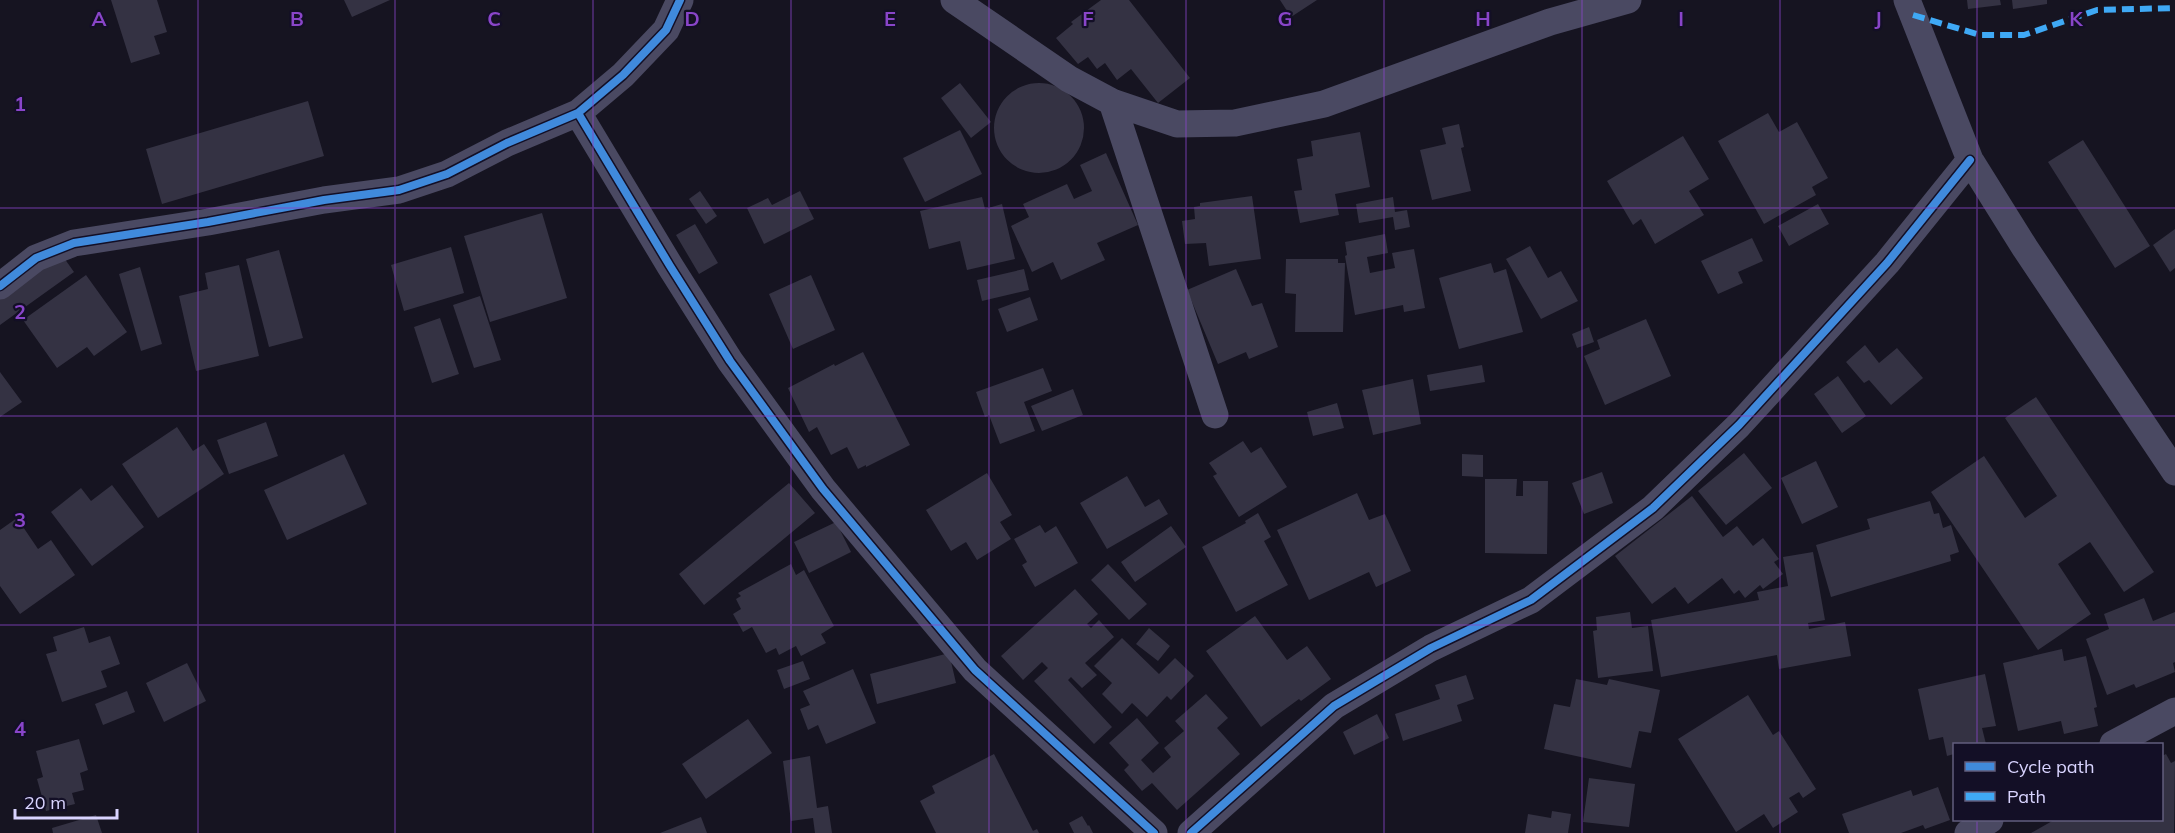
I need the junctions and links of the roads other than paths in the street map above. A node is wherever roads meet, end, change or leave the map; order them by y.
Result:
1 (680, 0) edge
2 (954, 0) edge
3 (1628, 0) edge
4 (1907, 0) edge
5 (1112, 102) junction
6 (578, 113) junction
7 (1970, 160) junction
8 (0, 285) edge
9 (1215, 415) dead end
10 (2175, 471) edge
11 (2175, 711) edge
12 (2116, 743) edge
13 (1986, 821) edge
14 (1154, 833) edge
15 (1191, 833) edge
16 (1968, 833) edge

1 - 6 street
2 - 5 street
3 - 5 street
4 - 7 street
5 - 9 street
6 - 8 street
6 - 14 street
7 - 10 street
7 - 15 street
11 - 12 street
13 - 16 street

